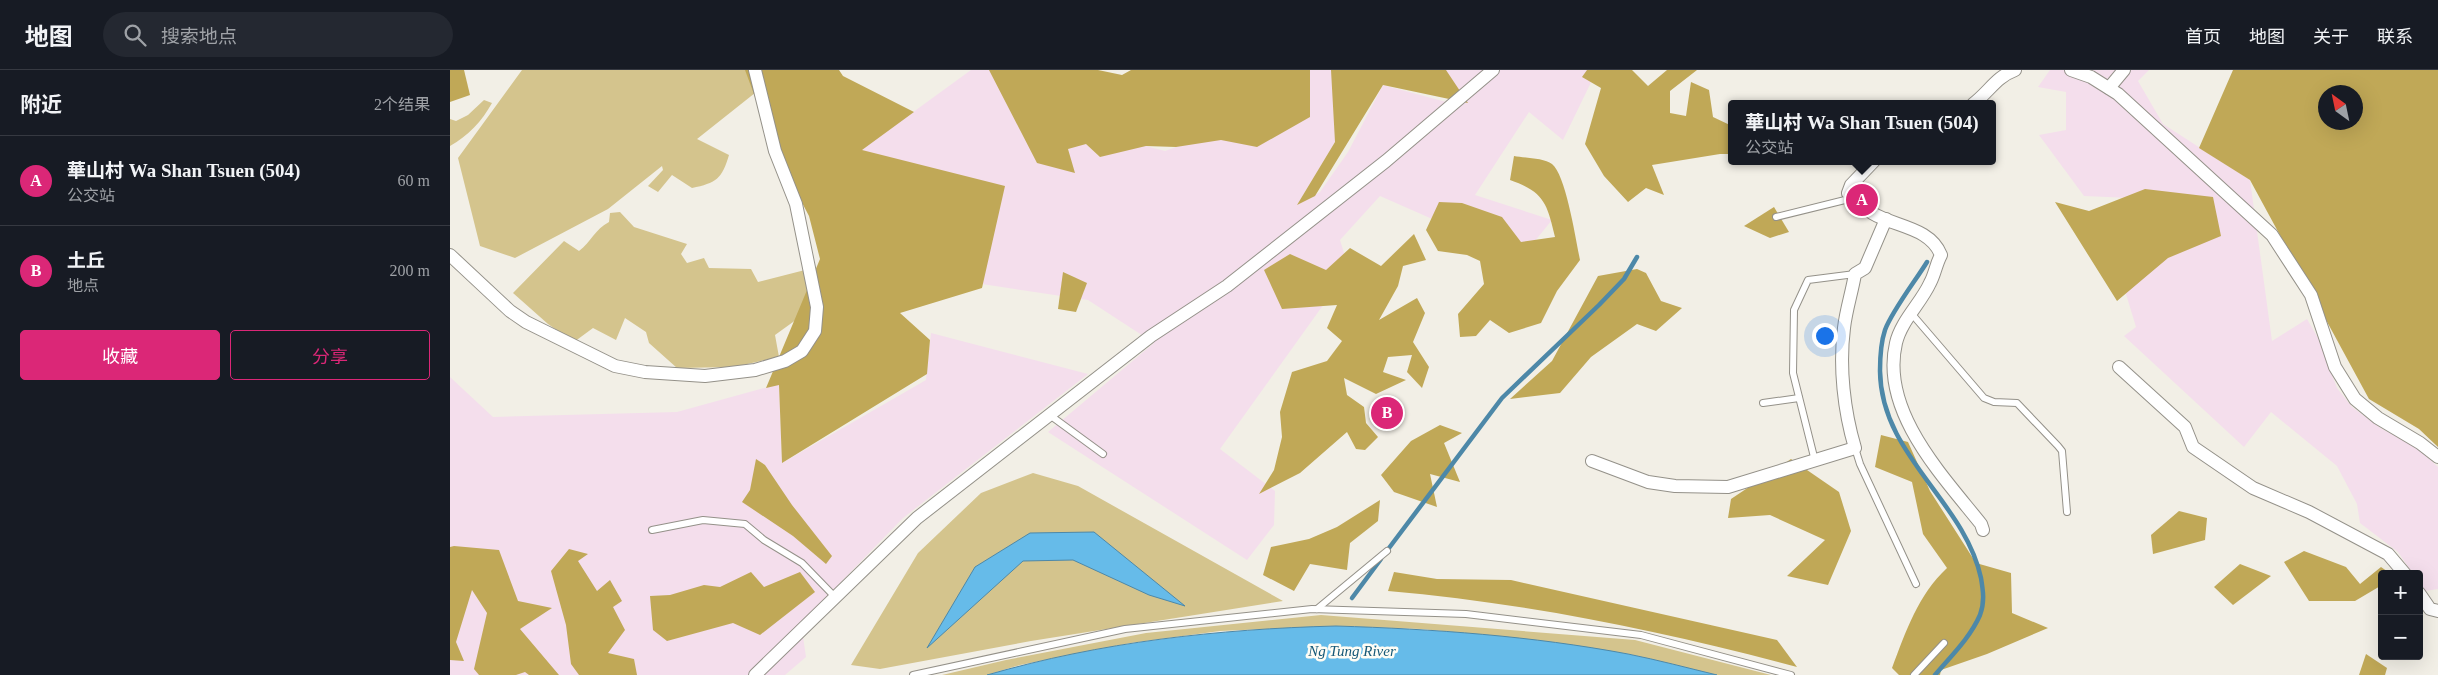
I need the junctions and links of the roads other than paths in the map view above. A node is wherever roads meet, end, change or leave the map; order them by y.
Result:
1 (755, 70) edge
2 (1493, 70) edge
3 (2015, 70) edge
4 (2071, 70) edge
5 (2124, 70) edge
6 (2109, 88) junction
7 (1978, 100) edge
8 (1870, 165) edge
9 (1853, 198) junction
10 (1776, 218) dead end
11 (1886, 219) junction
12 (450, 255) edge
13 (1855, 274) junction
14 (1911, 313) junction
15 (2119, 367) dead end
16 (1799, 398) junction
17 (1763, 403) dead end
18 (1051, 416) junction
19 (1855, 448) junction
20 (1103, 454) dead end
21 (2438, 457) edge
22 (1592, 461) dead end
23 (1815, 461) junction
24 (2067, 512) dead end
25 (652, 530) dead end
26 (1983, 530) dead end
27 (1387, 551) dead end
28 (2402, 570) edge
29 (1916, 584) dead end
30 (835, 598) junction
31 (2423, 599) edge
32 (1317, 609) junction
33 (2438, 611) edge
34 (1944, 643) dead end
35 (754, 675) edge
36 (913, 675) edge
37 (1790, 675) edge
38 (1914, 675) edge

1 - 12 street
2 - 18 street
3 - 7 street
4 - 6 street
5 - 6 street
6 - 21 street
8 - 9 street
9 - 10 lane
9 - 11 street
11 - 13 street
11 - 14 street
13 - 16 lane
13 - 19 street
14 - 24 lane
14 - 26 street
15 - 28 street
16 - 17 lane
16 - 23 lane
18 - 20 lane
18 - 30 street
19 - 23 street
19 - 29 lane
22 - 23 street
25 - 30 lane
27 - 32 lane
30 - 35 street
31 - 33 street
32 - 36 lane
32 - 37 lane
34 - 38 lane

